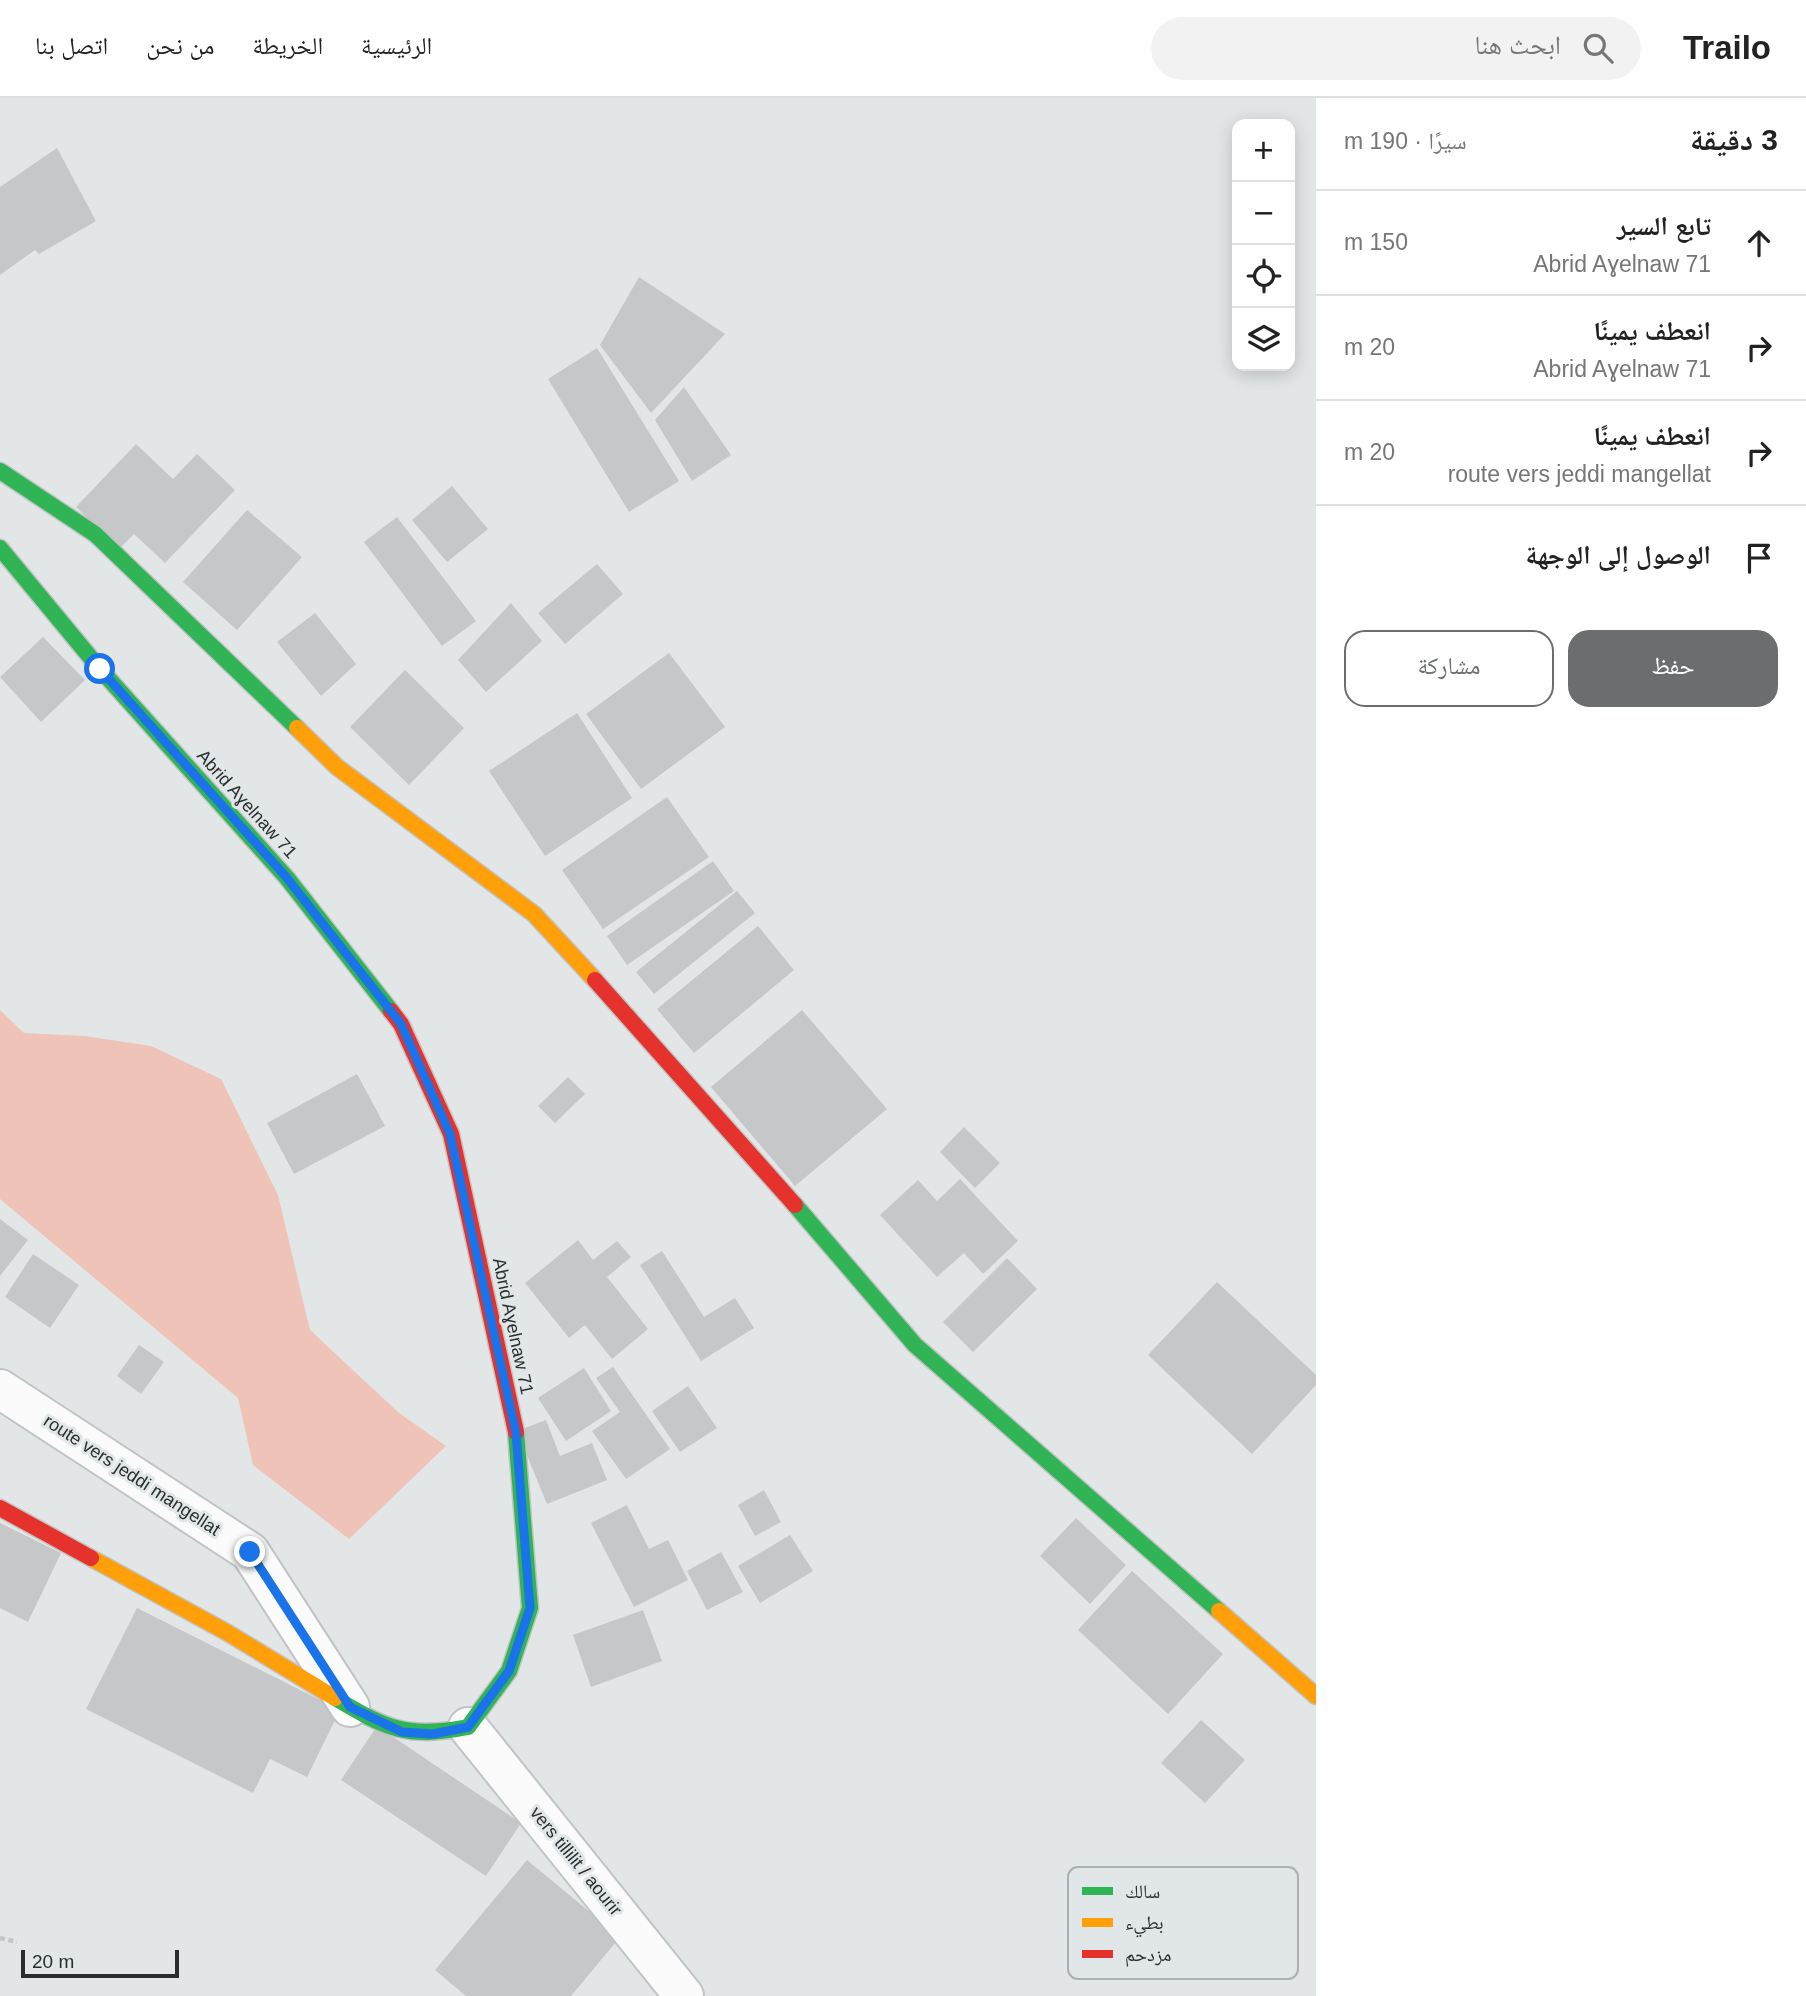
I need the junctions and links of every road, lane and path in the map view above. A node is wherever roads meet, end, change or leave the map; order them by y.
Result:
1 (0, 471) edge
2 (0, 548) edge
3 (0, 1390) edge
4 (0, 1508) edge
5 (1316, 1696) edge
6 (350, 1707) junction
7 (468, 1727) junction
8 (0, 1938) edge
9 (17, 1942) dead end
10 (684, 1996) edge

1 - 5 main road
2 - 7 main road, Abrid Aɣelnaw 71
3 - 6 street, route vers jeddi mangellat
4 - 6 main road
6 - 7 main road
7 - 10 street, vers tillilit / aourir
8 - 9 path

